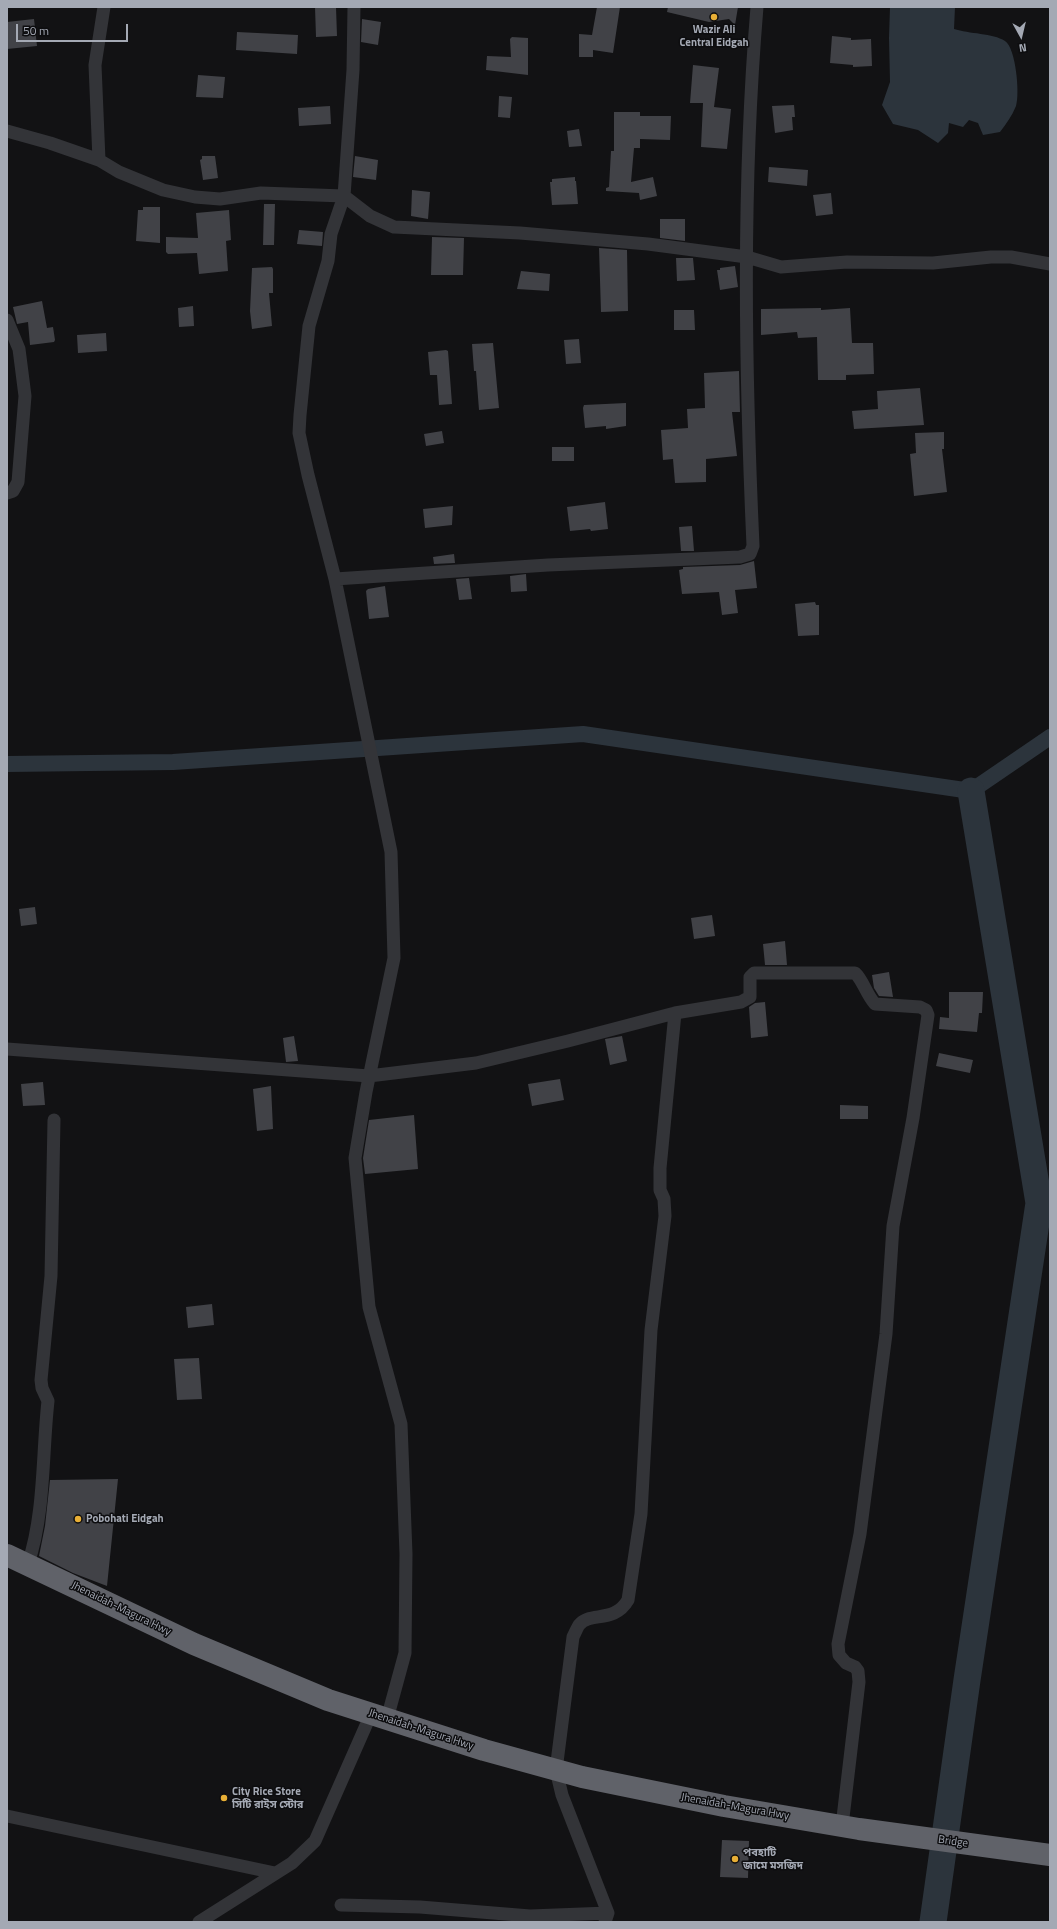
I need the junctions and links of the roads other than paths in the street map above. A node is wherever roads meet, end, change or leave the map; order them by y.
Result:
1 (104, 7) edge
2 (354, 7) edge
3 (757, 7) edge
4 (7, 132) edge
5 (99, 160) junction
6 (344, 196) junction
7 (747, 257) junction
8 (1050, 264) edge
9 (7, 320) edge
10 (7, 493) edge
11 (335, 579) junction
12 (675, 1013) junction
13 (7, 1049) edge
14 (369, 1076) junction
15 (54, 1120) dead end
16 (7, 1555) edge
17 (28, 1564) junction
18 (379, 1716) junction
19 (556, 1770) junction
20 (7, 1816) edge
21 (850, 1827) junction
22 (1048, 1855) edge
23 (275, 1873) junction
24 (341, 1904) dead end
25 (607, 1918) edge
26 (199, 1922) edge

1 - 5 street
2 - 6 street
3 - 7 street
4 - 5 street
5 - 6 street
6 - 7 street
6 - 11 street
7 - 8 street
7 - 11 street
9 - 10 street
11 - 14 street
12 - 14 street
12 - 19 street
12 - 21 street
13 - 14 street
14 - 18 street
15 - 17 street
16 - 17 highway, Jhenaidah-Magura Hwy
17 - 18 highway, Jhenaidah-Magura Hwy
18 - 19 highway, Jhenaidah-Magura Hwy
18 - 23 street
19 - 21 highway, Jhenaidah-Magura Hwy
19 - 25 street
20 - 23 street
21 - 22 highway, Bridge
23 - 26 street
24 - 25 street

